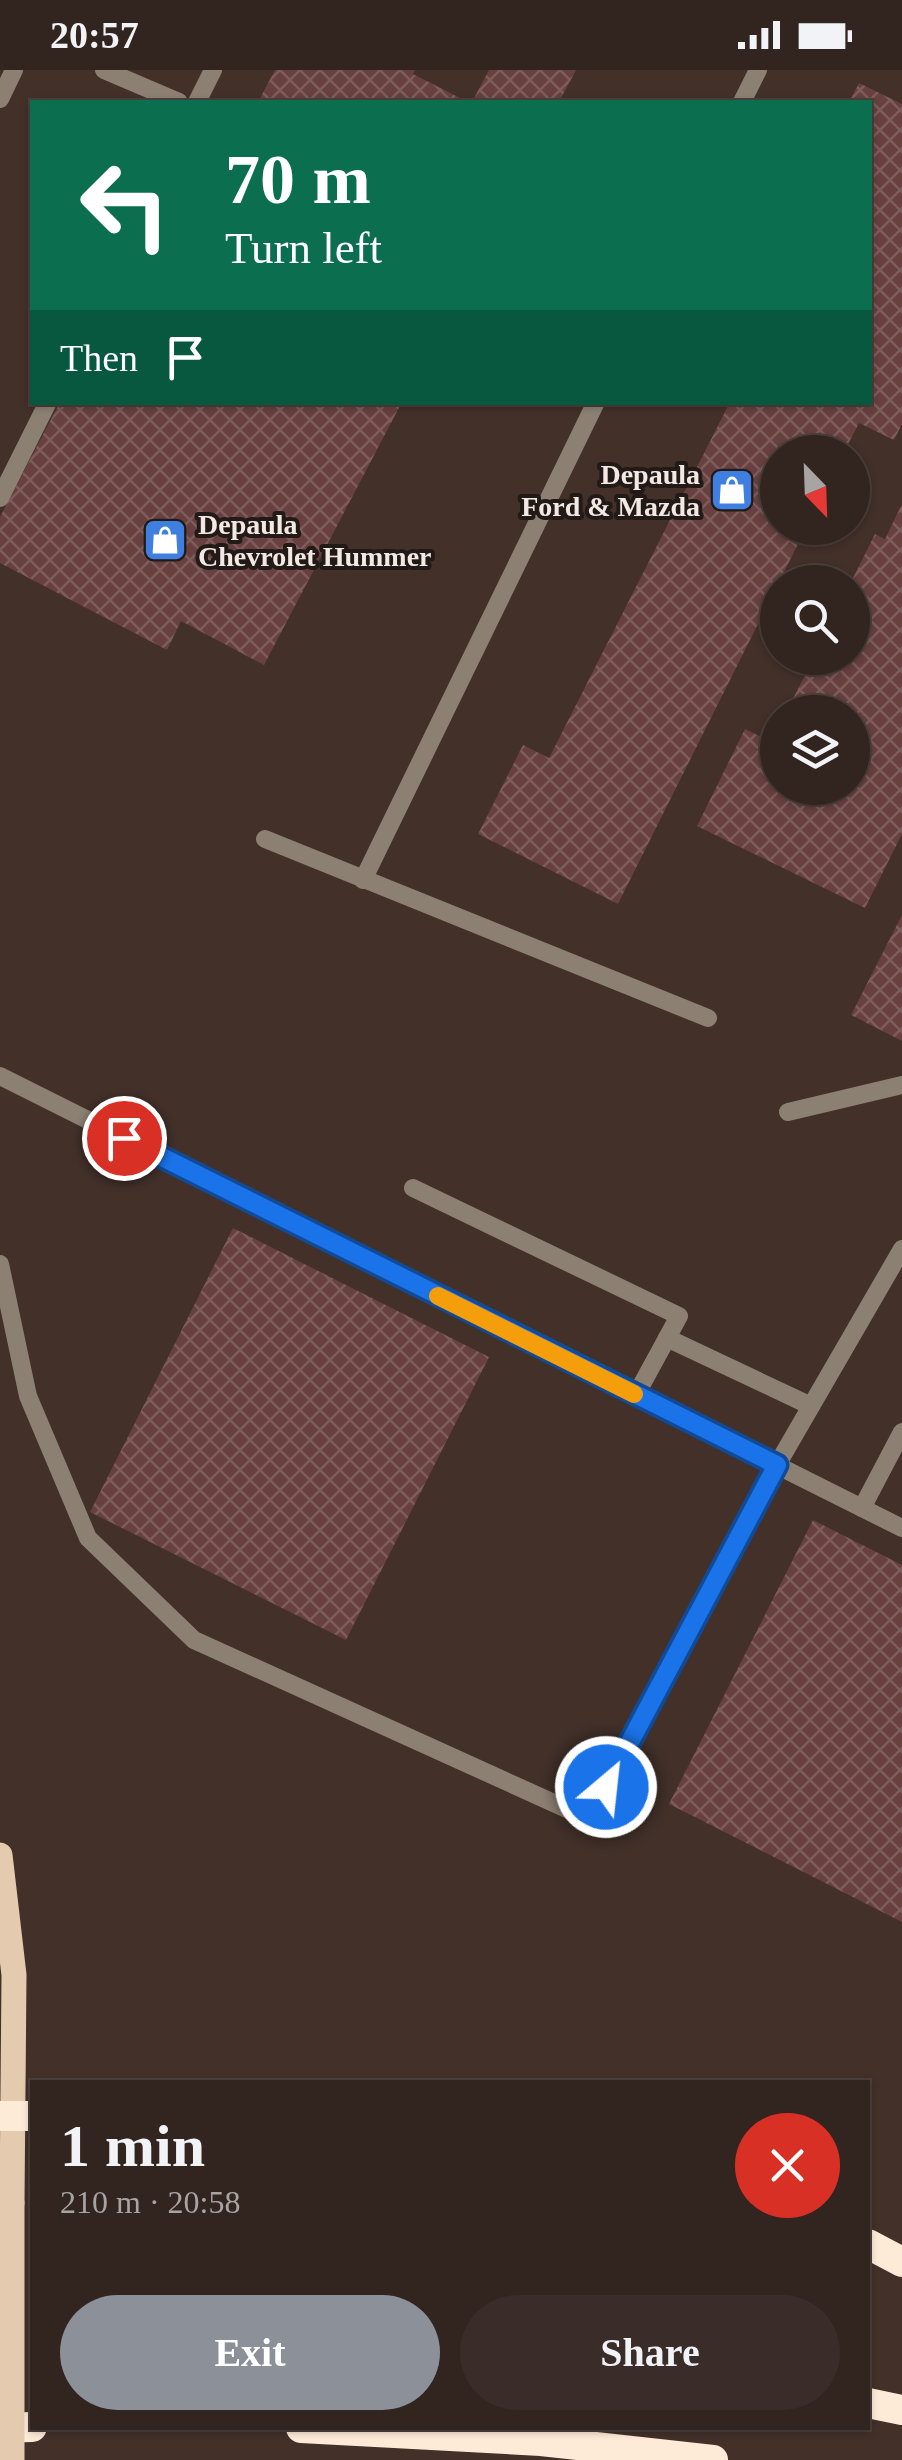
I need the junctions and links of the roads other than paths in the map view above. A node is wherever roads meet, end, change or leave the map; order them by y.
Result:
1 (14, 70) edge
2 (104, 70) edge
3 (214, 70) edge
4 (758, 70) edge
5 (0, 98) edge
6 (173, 100) edge
7 (198, 100) edge
8 (743, 100) edge
9 (46, 405) edge
10 (595, 405) edge
11 (0, 498) edge
12 (265, 840) dead end
13 (363, 880) junction
14 (708, 1018) dead end
15 (0, 1076) edge
16 (902, 1086) edge
17 (788, 1112) dead end
18 (413, 1188) dead end
19 (902, 1249) edge
20 (0, 1264) edge
21 (667, 1338) junction
22 (636, 1395) junction
23 (811, 1406) junction
24 (902, 1432) edge
25 (777, 1465) junction
26 (862, 1508) junction
27 (902, 1528) edge
28 (0, 1854) edge
29 (16, 2116) edge
30 (870, 2245) edge
31 (902, 2262) edge
32 (30, 2348) edge
33 (0, 2349) edge
34 (870, 2403) edge
35 (902, 2410) edge
36 (0, 2428) edge
37 (30, 2428) edge
38 (339, 2430) edge
39 (12, 2460) edge
40 (713, 2460) edge

1 - 5 lane
2 - 6 lane
3 - 7 lane
4 - 8 lane
9 - 11 lane
10 - 13 lane
12 - 13 lane
13 - 14 lane
15 - 22 lane
16 - 17 lane
18 - 21 lane
19 - 23 lane
20 - 25 lane
21 - 22 lane
21 - 23 lane
22 - 25 lane
23 - 25 lane
24 - 26 lane
25 - 26 lane
26 - 27 lane
28 - 29 main road
29 - 39 main road, bridge
30 - 31 highway
32 - 33 highway
34 - 35 highway
36 - 37 highway
38 - 40 highway

